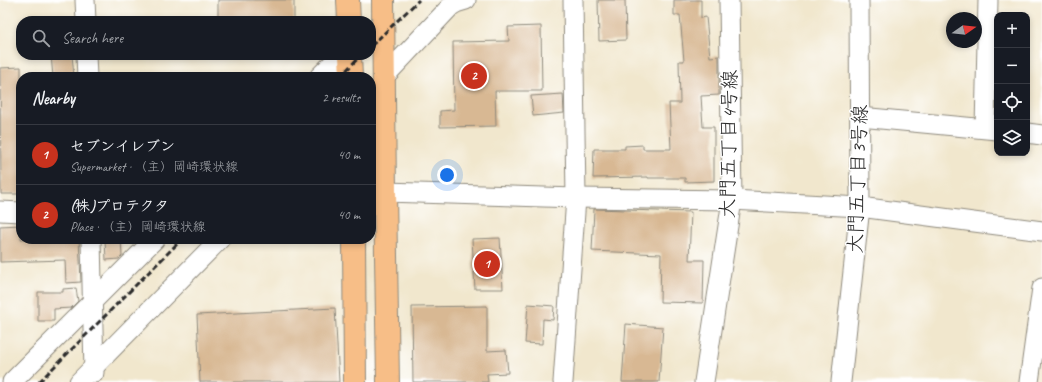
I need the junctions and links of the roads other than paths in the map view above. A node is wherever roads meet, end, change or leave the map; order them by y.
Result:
1 (85, 0) edge
2 (348, 0) edge
3 (466, 0) edge
4 (573, 0) edge
5 (729, 0) edge
6 (859, 0) edge
7 (988, 0) edge
8 (387, 3) edge
9 (86, 16) edge
10 (349, 16) edge
11 (86, 60) edge
12 (336, 60) edge
13 (350, 60) edge
14 (87, 72) edge
15 (324, 72) edge
16 (351, 72) edge
17 (384, 77) junction
18 (860, 117) junction
19 (991, 129) edge
20 (1030, 133) edge
21 (1042, 135) edge
22 (384, 192) junction
23 (576, 198) junction
24 (732, 200) junction
25 (860, 207) junction
26 (0, 211) edge
27 (16, 212) edge
28 (1042, 231) edge
29 (91, 244) edge
30 (150, 244) edge
31 (215, 244) edge
32 (354, 244) edge
33 (1042, 288) edge
34 (92, 301) junction
35 (94, 374) edge
36 (12, 382) edge
37 (79, 382) edge
38 (355, 382) edge
39 (388, 382) edge
40 (563, 382) edge
41 (704, 382) edge
42 (842, 382) edge
43 (1029, 382) edge

1 - 9 street
2 - 10 main road
3 - 17 street
4 - 23 street
5 - 24 street, 大門五丁目4号線
6 - 18 street, 大門五丁目3号線
7 - 19 street
8 - 17 main road
11 - 14 street
12 - 15 street
13 - 16 main road
17 - 22 main road
18 - 19 street
18 - 25 street, 大門五丁目3号線
20 - 21 street
22 - 23 street
22 - 39 main road
23 - 24 street
23 - 40 street
24 - 25 street
24 - 41 street, 大門五丁目4号線
25 - 28 street
25 - 42 street, 大門五丁目3号線
26 - 27 street
29 - 34 street
30 - 34 street
31 - 35 street
32 - 38 main road
33 - 43 street
34 - 35 street
34 - 36 street
35 - 37 street

